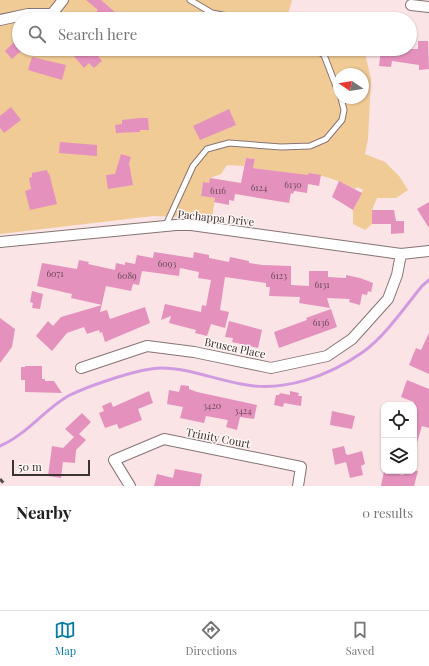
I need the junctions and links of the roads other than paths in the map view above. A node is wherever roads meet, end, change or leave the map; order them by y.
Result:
1 (63, 0) edge
2 (190, 0) edge
3 (412, 5) dead end
4 (429, 7) edge
5 (54, 12) edge
6 (210, 12) edge
7 (12, 17) edge
8 (0, 20) edge
9 (324, 56) edge
10 (333, 78) edge
11 (342, 104) edge
12 (166, 225) junction
13 (0, 242) edge
14 (429, 251) edge
15 (401, 254) junction
16 (81, 368) dead end
17 (130, 486) edge
18 (298, 486) edge

1 - 5 street
2 - 6 lane
3 - 4 street
7 - 8 street
9 - 10 lane
11 - 12 lane
12 - 13 street, Pachappa Drive
12 - 15 street, Pachappa Drive
14 - 15 street, Pachappa Drive
15 - 16 street, Brusca Place
17 - 18 street, Trinity Court

